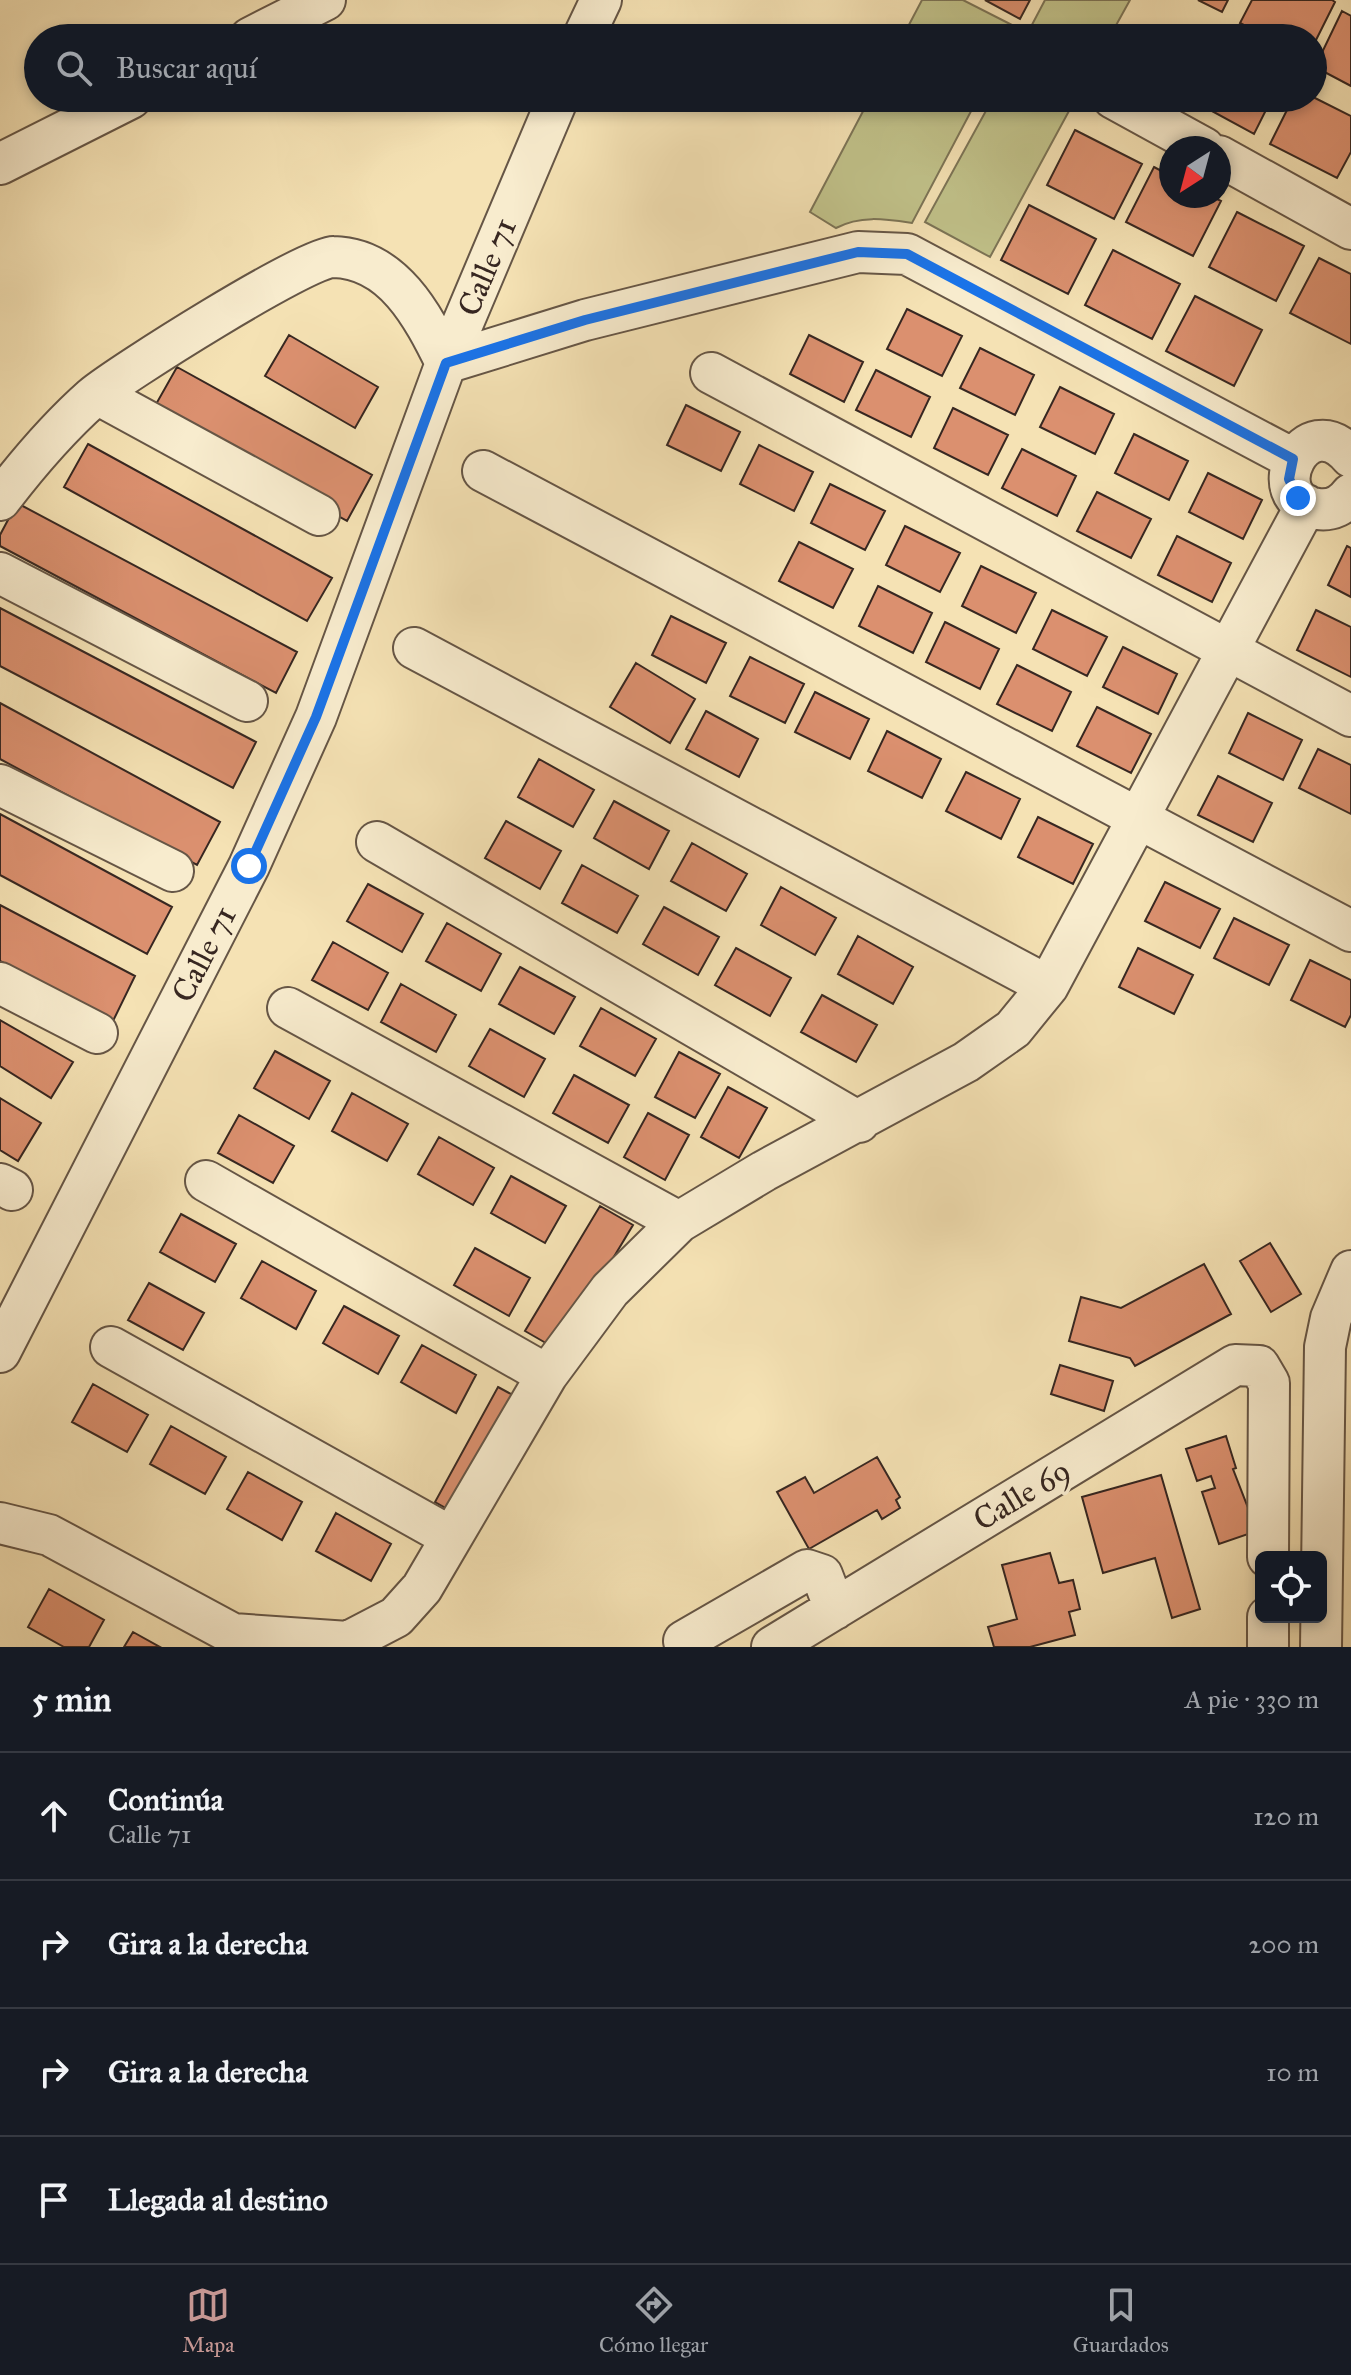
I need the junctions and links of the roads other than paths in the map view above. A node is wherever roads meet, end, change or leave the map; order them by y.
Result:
1 (325, 0) edge
2 (601, 0) edge
3 (278, 24) edge
4 (590, 24) edge
5 (103, 112) edge
6 (552, 112) edge
7 (1138, 112) edge
8 (1182, 136) edge
9 (1231, 163) edge
10 (0, 164) edge
11 (1351, 229) edge
12 (446, 363) junction
13 (711, 373) dead end
14 (97, 394) junction
15 (1347, 442) edge
16 (1293, 459) junction
17 (483, 471) dead end
18 (1351, 494) edge
19 (0, 500) edge
20 (1306, 505) junction
21 (319, 515) dead end
22 (0, 573) edge
23 (414, 648) dead end
24 (1231, 651) junction
25 (247, 701) dead end
26 (1351, 716) edge
27 (0, 785) edge
28 (1141, 817) junction
29 (377, 842) dead end
30 (173, 871) dead end
31 (1351, 931) edge
32 (0, 983) edge
33 (1048, 986) junction
34 (288, 1008) dead end
35 (97, 1033) dead end
36 (859, 1122) junction
37 (206, 1181) dead end
38 (679, 1222) junction
39 (1351, 1271) edge
40 (111, 1347) dead end
41 (0, 1352) edge
42 (547, 1375) junction
43 (0, 1523) edge
44 (451, 1537) junction
45 (1268, 1551) edge
46 (835, 1609) junction
47 (1268, 1623) edge
48 (684, 1641) dead end
49 (772, 1647) edge
50 (1268, 1647) edge
51 (1321, 1647) edge

1 - 3 street
2 - 4 street
5 - 10 street
6 - 12 street, Calle 71
7 - 8 street
9 - 11 street
12 - 14 street
12 - 16 street
12 - 41 street, Calle 71
13 - 24 street
14 - 19 street
14 - 21 street
15 - 16 street
16 - 20 street
17 - 28 street
18 - 20 street
20 - 24 street
22 - 25 street
23 - 33 street
24 - 26 street
24 - 28 street
27 - 30 street
28 - 31 street
28 - 33 street
29 - 36 street
32 - 35 street
33 - 36 street
34 - 38 street
36 - 38 street
37 - 42 street
38 - 42 street
39 - 51 street
40 - 44 street
42 - 44 street
43 - 44 street
45 - 46 street, Calle 69
46 - 48 street
46 - 49 street, Calle 69
47 - 50 street

